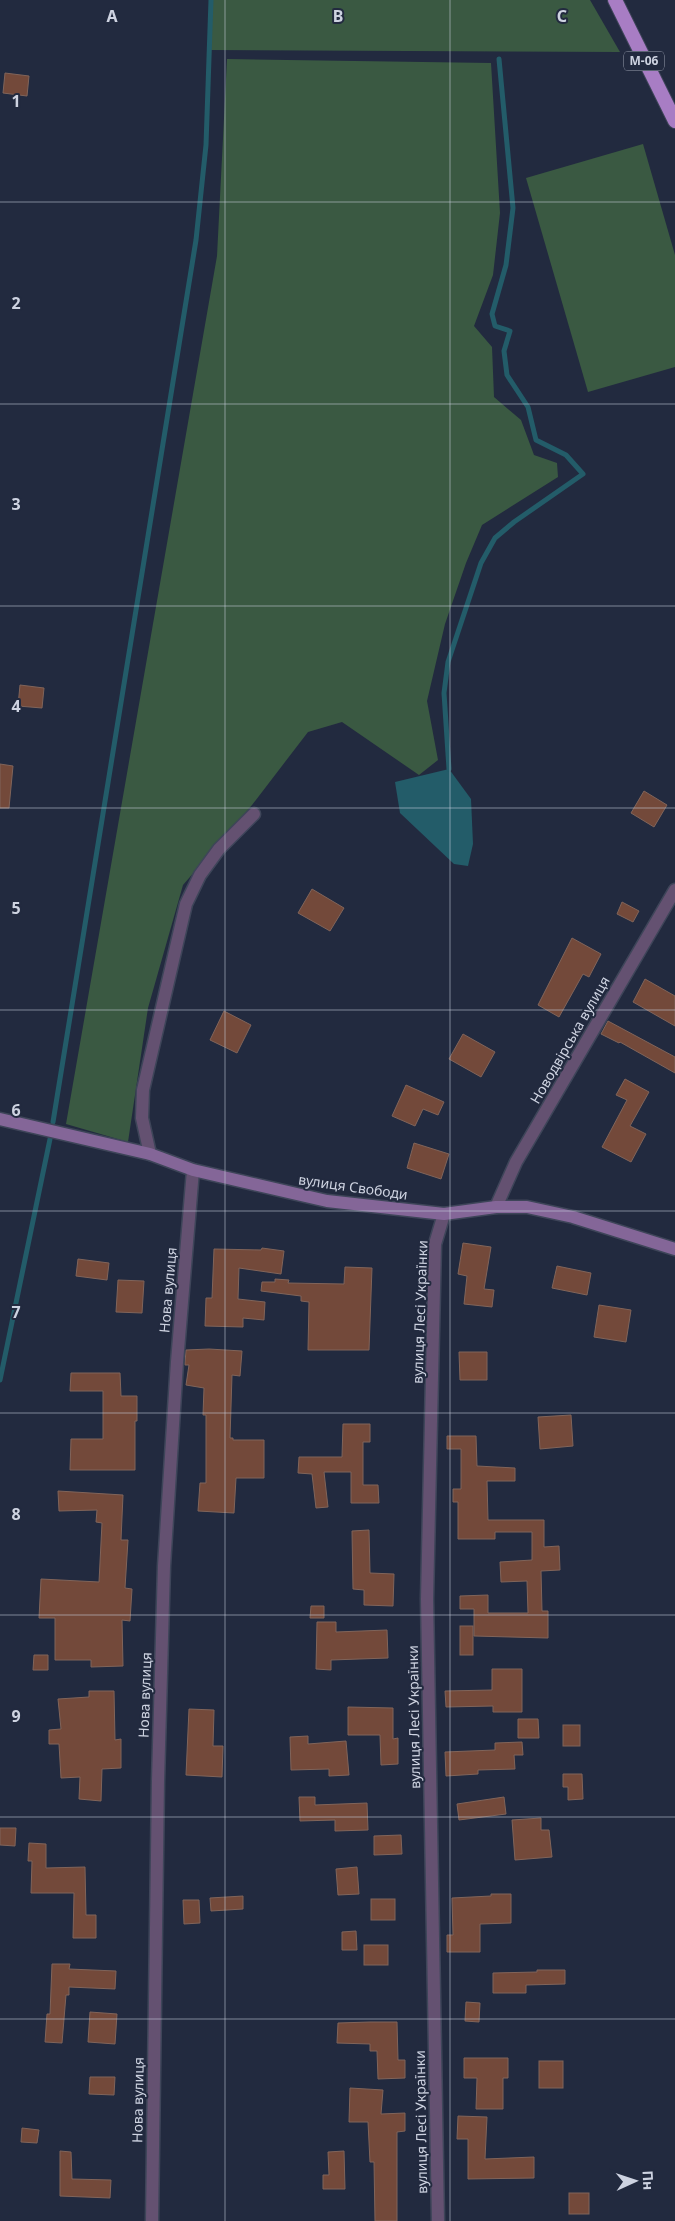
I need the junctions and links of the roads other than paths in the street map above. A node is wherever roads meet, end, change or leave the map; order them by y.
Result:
1 (615, 0) edge
2 (675, 121) edge
3 (254, 814) dead end
4 (675, 890) edge
5 (0, 1120) edge
6 (150, 1154) junction
7 (193, 1170) junction
8 (496, 1207) junction
9 (444, 1214) junction
10 (675, 1249) edge
11 (152, 2221) edge
12 (438, 2221) edge

1 - 2 highway, М-06
3 - 6 street
4 - 8 street, Новодвірська вулиця
5 - 6 main road, вулиця Свободи
6 - 7 main road, вулиця Свободи
7 - 9 main road, вулиця Свободи
7 - 11 street, Нова вулиця
8 - 9 main road, вулиця Свободи
8 - 10 main road, вулиця Свободи
9 - 12 street, вулиця Лесі Українки

